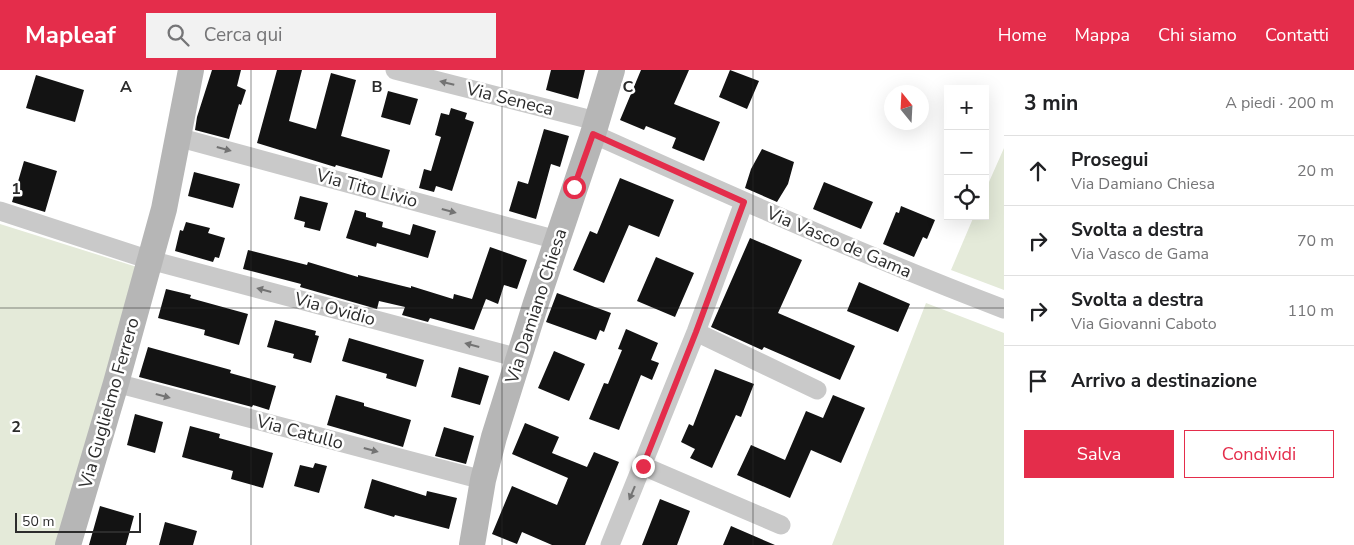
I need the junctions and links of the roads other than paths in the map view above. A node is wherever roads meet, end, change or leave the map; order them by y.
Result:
1 (191, 70) edge
2 (395, 70) edge
3 (612, 70) edge
4 (595, 127) junction
5 (177, 137) junction
6 (744, 202) junction
7 (0, 211) edge
8 (556, 240) junction
9 (150, 260) junction
10 (1004, 309) edge
11 (696, 332) junction
12 (519, 358) junction
13 (116, 383) junction
14 (817, 390) dead end
15 (643, 466) junction
16 (483, 480) junction
17 (781, 525) dead end
18 (68, 545) edge
19 (472, 545) edge
20 (610, 545) edge

1 - 5 street, Via Guglielmo Ferrero
4 -> 2 street, Via Seneca
3 - 4 street, Via Damiano Chiesa
4 - 6 street, Via Vasco de Gama
4 - 8 street, Via Damiano Chiesa
5 -> 8 street, Via Tito Livio
5 - 9 street, Via Guglielmo Ferrero
6 - 10 street, Via Vasco de Gama
6 - 11 street
7 - 9 street
8 - 12 street, Via Damiano Chiesa
12 -> 9 street, Via Ovidio
9 - 13 street, Via Guglielmo Ferrero
11 - 14 street
11 - 15 street
12 - 16 street, Via Damiano Chiesa
13 -> 16 street, Via Catullo
13 - 18 street, Via Guglielmo Ferrero
15 - 17 street
15 -> 20 street
16 - 19 street, Via Damiano Chiesa

